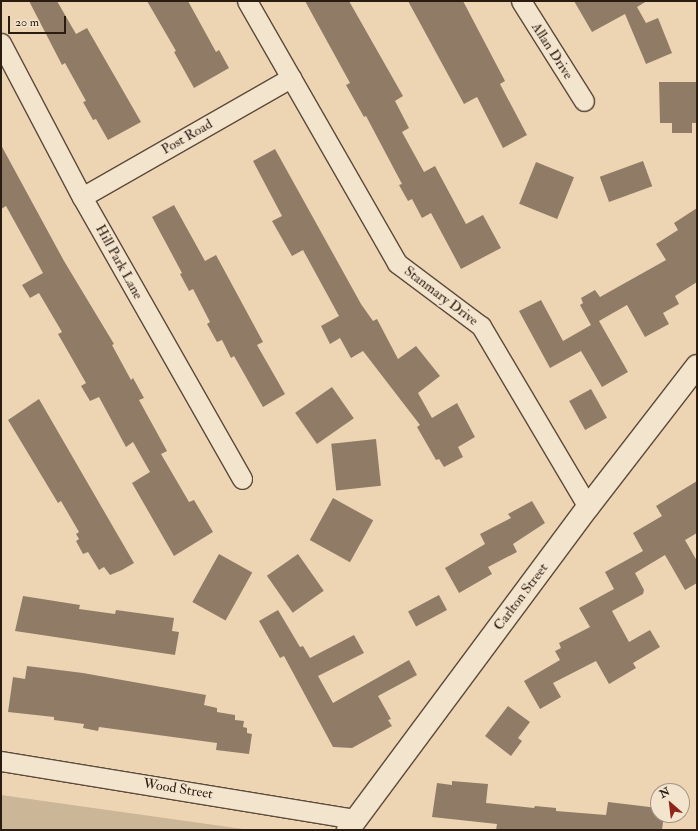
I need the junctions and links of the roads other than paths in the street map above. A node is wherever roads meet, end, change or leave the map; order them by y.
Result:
1 (247, 1) edge
2 (521, 1) edge
3 (1, 43) edge
4 (291, 78) junction
5 (584, 101) dead end
6 (82, 196) junction
7 (697, 366) edge
8 (242, 479) dead end
9 (588, 507) junction
10 (1, 761) edge
11 (352, 824) edge

1 - 4 street, Stanmary Drive
2 - 5 street, Allan Drive
3 - 6 street, Hill Park Lane
4 - 6 street, Post Road
4 - 9 street, Stanmary Drive
6 - 8 street, Hill Park Lane
7 - 9 main road, Carlton Street
9 - 11 main road, Carlton Street
10 - 11 street, Wood Street

